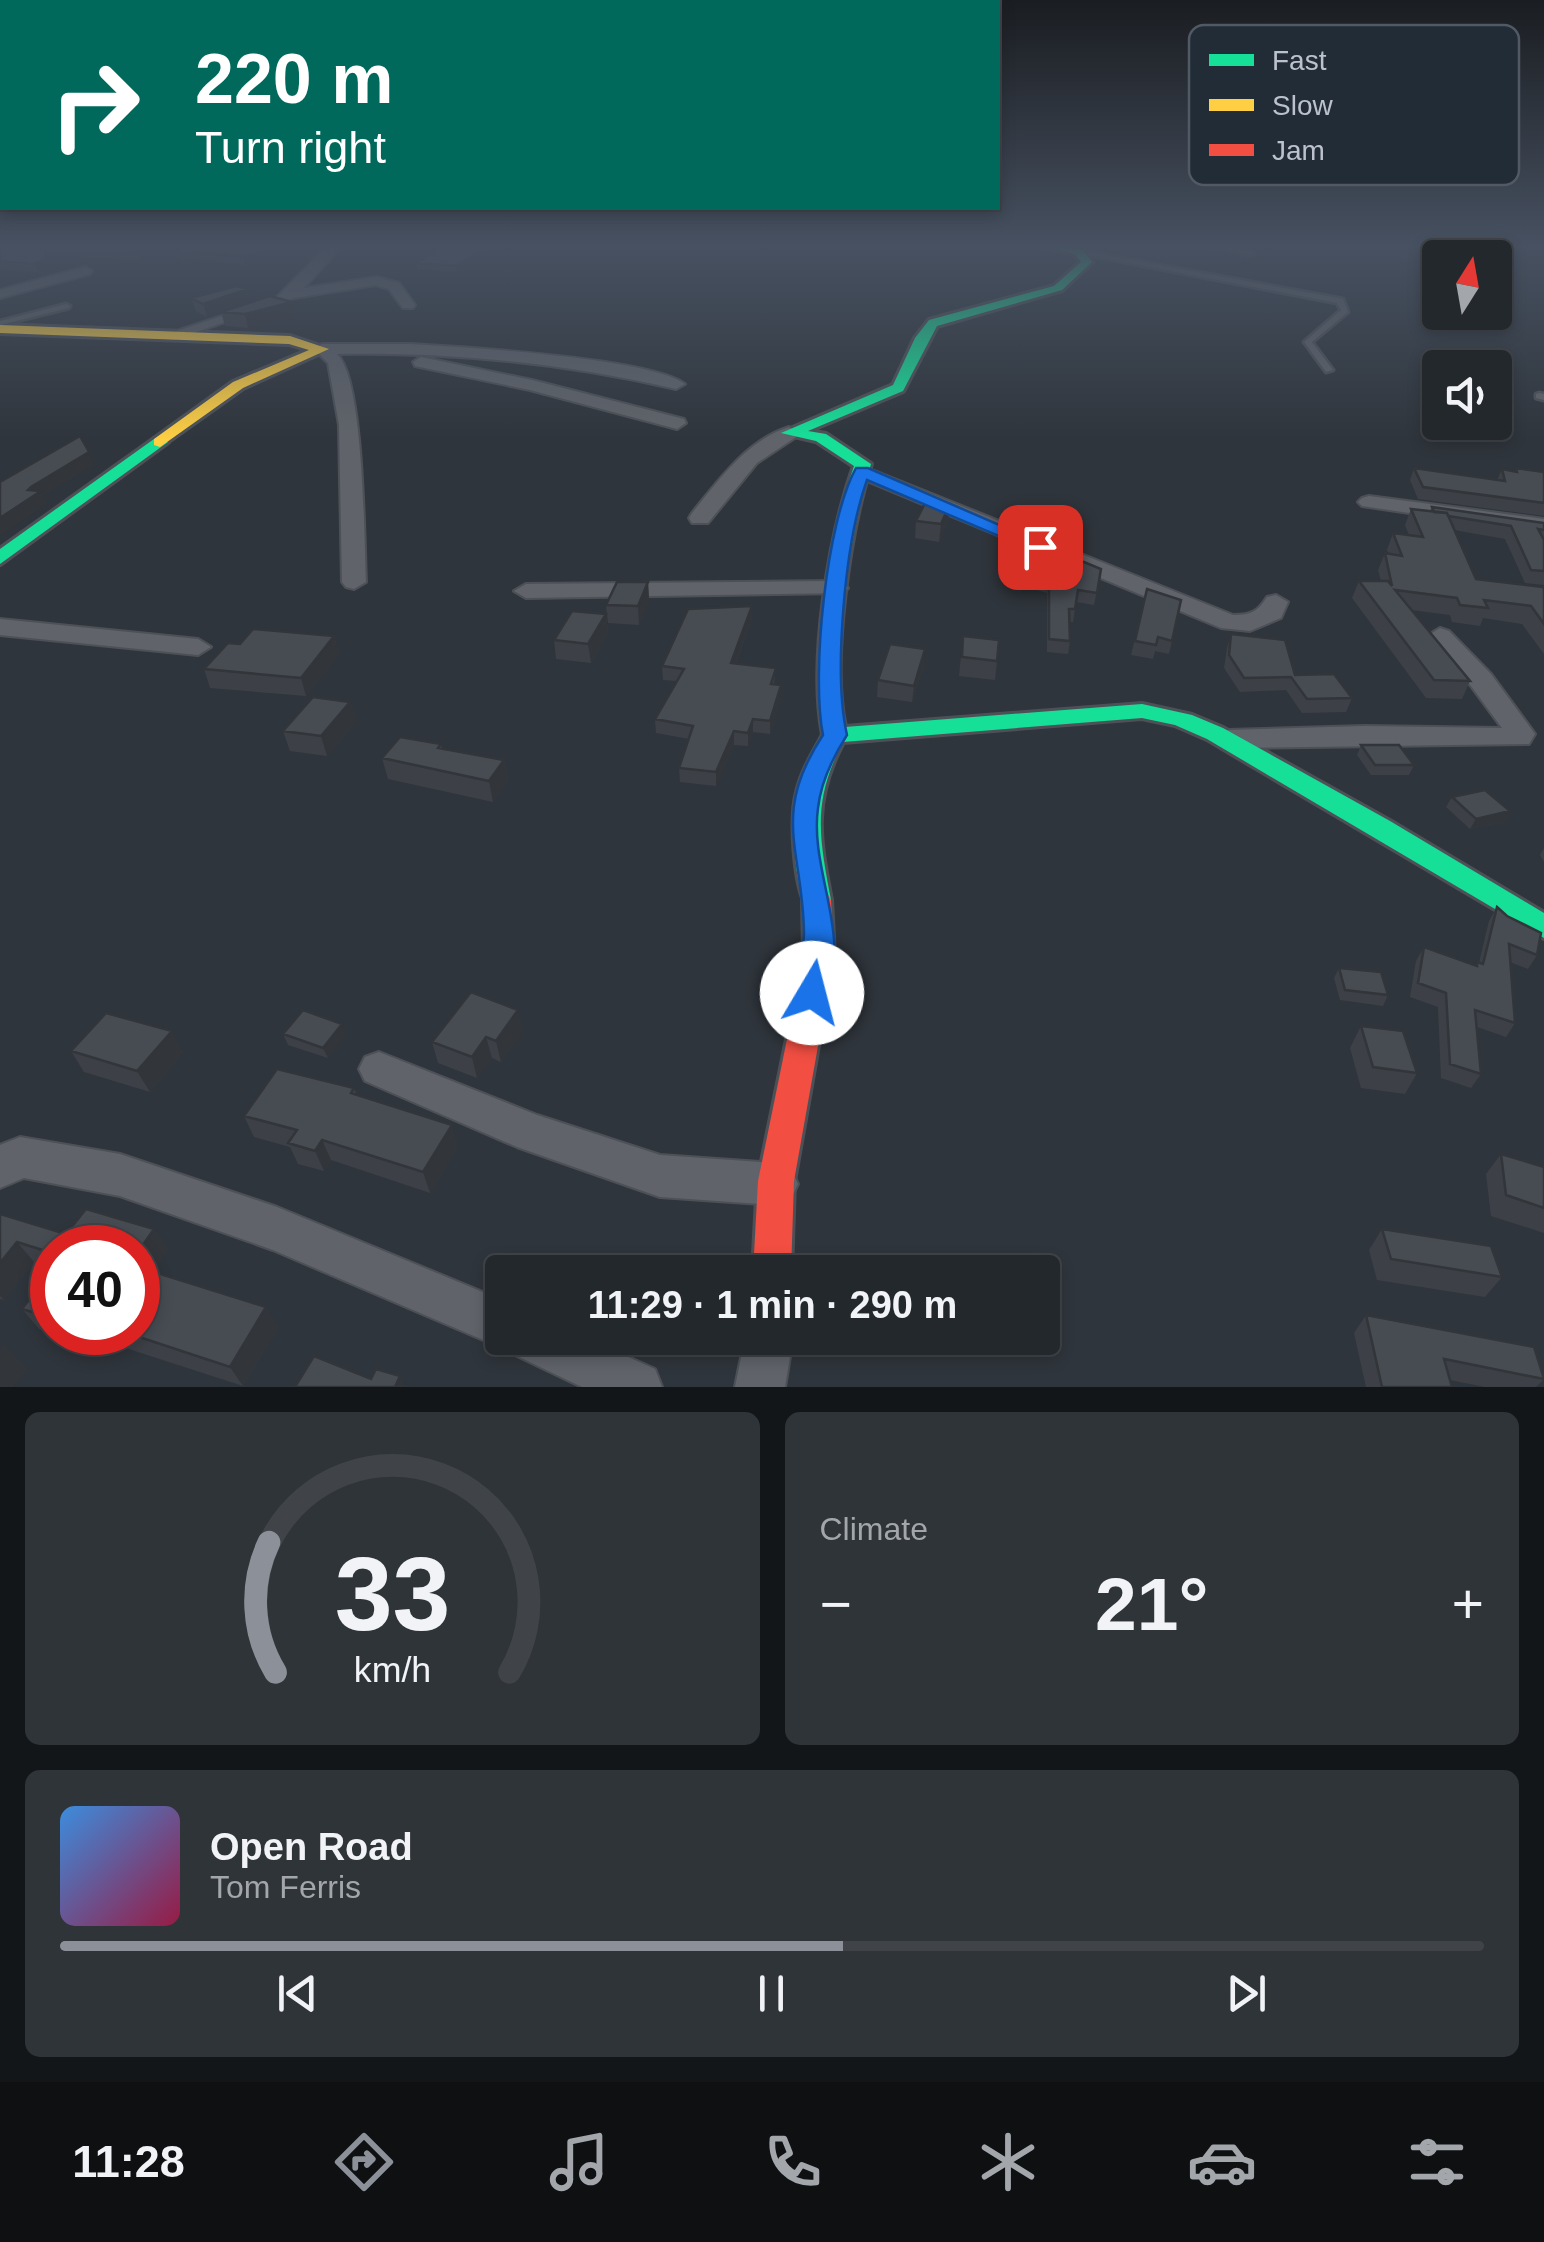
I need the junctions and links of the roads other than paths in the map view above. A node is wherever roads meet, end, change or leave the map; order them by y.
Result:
1 (54, 310) edge
2 (255, 310) edge
3 (986, 310) edge
4 (1345, 310) edge
5 (0, 326) edge
6 (167, 337) junction
7 (331, 348) junction
8 (1330, 370) dead end
9 (676, 384) dead end
10 (677, 423) dead end
11 (789, 433) junction
12 (862, 472) junction
13 (1369, 502) dead end
14 (700, 518) dead end
15 (1544, 526) edge
16 (0, 558) edge
17 (354, 582) dead end
18 (836, 588) junction
19 (526, 591) dead end
20 (1276, 602) dead end
21 (0, 627) edge
22 (1440, 636) dead end
23 (198, 647) dead end
24 (835, 735) junction
25 (1228, 739) junction
26 (1544, 927) edge
27 (379, 1068) dead end
28 (0, 1168) edge
29 (776, 1184) junction
30 (773, 1255) edge
31 (485, 1317) edge
32 (568, 1355) edge
33 (766, 1355) edge
34 (636, 1387) edge
35 (760, 1387) edge

1 - 5 lane
2 - 6 street
3 - 11 street
4 - 8 lane
5 - 6 street
6 - 7 street
7 - 9 street
7 - 10 street
7 - 16 street
7 - 17 street
11 - 12 street
11 - 14 street
12 - 18 street
12 - 20 street
13 - 15 street
18 - 19 street
18 - 24 street
21 - 23 street
22 - 25 street
24 - 25 street
24 - 29 street
25 - 26 street
27 - 29 street
28 - 31 street
29 - 30 street
32 - 34 street
33 - 35 street

